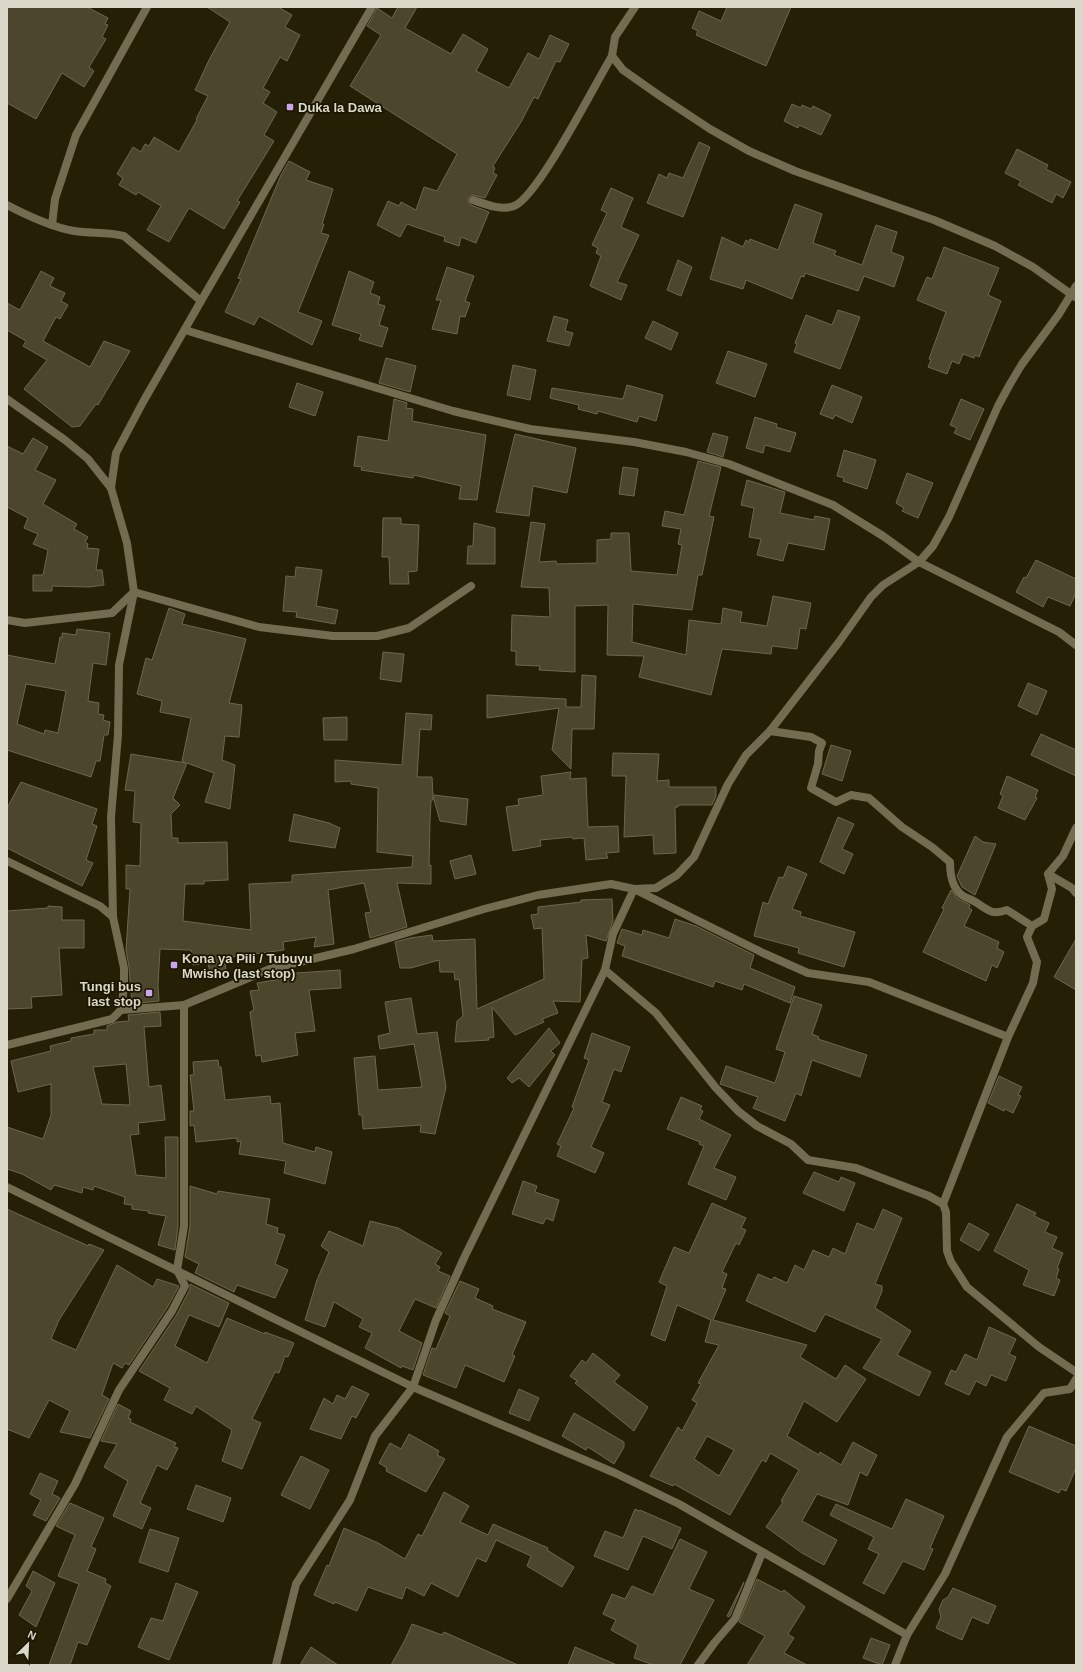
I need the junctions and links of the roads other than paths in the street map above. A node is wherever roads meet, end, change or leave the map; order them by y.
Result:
1 (147, 7) edge
2 (635, 7) edge
3 (370, 8) edge
4 (612, 56) junction
5 (473, 200) dead end
6 (7, 205) edge
7 (52, 225) junction
8 (1076, 286) edge
9 (1074, 296) edge
10 (201, 301) junction
11 (185, 330) junction
12 (7, 399) edge
13 (111, 488) junction
14 (919, 562) junction
15 (470, 586) dead end
16 (134, 592) junction
17 (7, 620) edge
18 (1076, 645) edge
19 (770, 730) junction
20 (1076, 828) edge
21 (7, 861) edge
22 (1048, 874) junction
23 (634, 889) junction
24 (1076, 893) edge
25 (113, 917) junction
26 (1032, 926) junction
27 (605, 970) junction
28 (184, 1005) junction
29 (121, 1010) junction
30 (1008, 1037) junction
31 (7, 1045) edge
32 (7, 1186) edge
33 (943, 1204) junction
34 (177, 1270) junction
35 (1076, 1372) edge
36 (1076, 1379) edge
37 (413, 1387) junction
38 (762, 1553) junction
39 (7, 1599) edge
40 (907, 1635) junction
41 (276, 1665) edge
42 (698, 1665) edge
43 (895, 1665) edge

1 - 7 street
2 - 4 street
3 - 10 street
4 - 5 street
4 - 9 street
6 - 7 street
7 - 10 street
8 - 9 street
9 - 14 street
10 - 11 street
11 - 13 street
11 - 14 street
12 - 13 street
13 - 16 street
14 - 18 street
14 - 19 street
15 - 16 street
16 - 17 street
16 - 25 street
19 - 23 street
19 - 26 street
20 - 22 street
21 - 25 street
22 - 24 street
22 - 26 street
23 - 27 street
23 - 28 street
23 - 30 street
25 - 29 street
26 - 30 street
27 - 33 street
27 - 37 street
28 - 29 street
28 - 34 street
29 - 31 street
30 - 33 street
32 - 34 street
33 - 35 street
34 - 37 street
34 - 39 street
36 - 40 street
37 - 38 street
37 - 41 street
38 - 40 street
38 - 42 street
40 - 43 street

